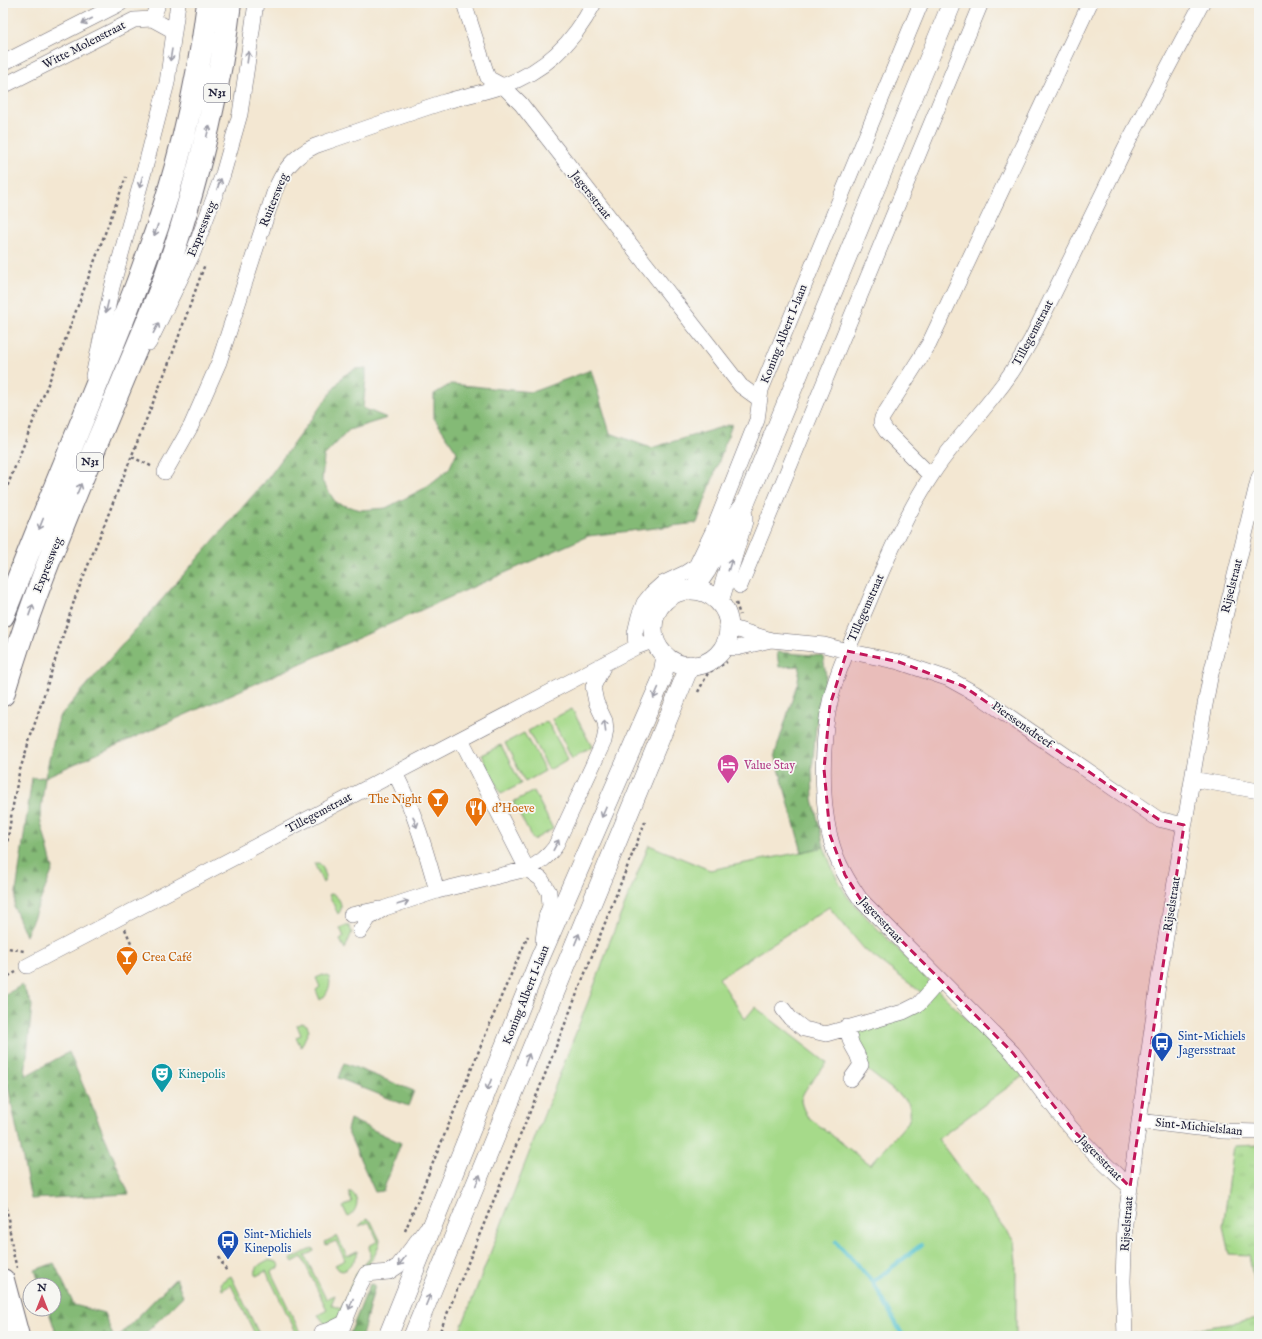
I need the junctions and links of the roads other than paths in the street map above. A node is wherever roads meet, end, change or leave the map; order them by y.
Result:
1 (121, 3) edge
2 (157, 3) edge
3 (178, 3) edge
4 (208, 3) edge
5 (230, 3) edge
6 (256, 3) edge
7 (464, 3) edge
8 (594, 3) edge
9 (921, 3) edge
10 (952, 3) edge
11 (981, 3) edge
12 (1090, 3) edge
13 (1202, 3) edge
14 (152, 19) junction
15 (170, 29) junction
16 (3, 63) edge
17 (3, 86) edge
18 (504, 86) junction
19 (759, 399) junction
20 (86, 410) junction
21 (100, 438) junction
22 (165, 472) road end
23 (931, 476) junction
24 (1259, 477) edge
25 (740, 515) junction
26 (1253, 524) edge
27 (763, 528) junction
28 (740, 586) road end
29 (693, 590) junction
30 (719, 602) junction
31 (3, 616) edge
32 (735, 628) junction
33 (655, 640) junction
34 (771, 640) junction
35 (636, 646) junction
36 (730, 648) junction
37 (847, 651) junction
38 (666, 656) junction
39 (605, 663) junction
40 (690, 665) junction
41 (576, 678) junction
42 (593, 687) junction
43 (3, 695) edge
44 (461, 739) junction
45 (395, 773) junction
46 (1192, 779) junction
47 (1259, 791) edge
48 (1184, 824) junction
49 (527, 869) junction
50 (437, 891) junction
51 (385, 908) junction
52 (351, 915) dead end
53 (360, 931) dead end
54 (540, 958) junction
55 (27, 966) dead end
56 (940, 980) junction
57 (783, 1009) dead end
58 (846, 1028) junction
59 (850, 1079) dead end
60 (1139, 1121) junction
61 (1259, 1132) edge
62 (1130, 1187) junction
63 (434, 1218) junction
64 (11, 1277) edge
65 (342, 1329) edge
66 (322, 1332) dead end
67 (18, 1336) edge
68 (388, 1336) edge
69 (413, 1336) edge
70 (1125, 1336) edge

1 -> 16 street
2 - 14 street
3 - 15 street, Expressweg
4 -> 20 highway, Expressweg / N31
21 -> 5 highway, Expressweg / N31
21 -> 6 street, Expressweg
7 - 18 street
8 - 18 street
9 - 19 street, Koning Albert I-laan
10 - 25 main road
11 - 27 street
12 - 23 street
13 - 23 street, Tillegemstraat
14 - 15 street
14 - 17 street, Witte Molenstraat
15 -> 20 street, Expressweg
18 - 19 street, Jagersstraat
18 - 22 street, Ruitersweg
19 - 35 street, Koning Albert I-laan
20 -> 31 highway, Expressweg / N31
43 -> 21 highway, Expressweg / N31
23 - 37 street, Tillegemstraat
24 - 26 street, Rijselstraat
25 - 27 street
25 - 29 main road
30 -> 25 main road
26 - 46 street, Rijselstraat
27 - 28 street
29 - 30 main road
29 - 33 main road
30 - 32 main road
32 - 34 street
32 - 36 main road
33 - 35 street, Tillegemstraat
33 - 38 main road
34 - 36 street
34 - 37 street
35 - 39 street, Tillegemstraat
36 - 40 main road
37 - 48 street, Pierssensdreef
37 - 56 street, Jagersstraat
38 - 40 main road
38 -> 54 main road, Koning Albert I-laan
39 - 41 street, Tillegemstraat
39 - 42 street
69 -> 40 main road
41 - 42 street
41 - 44 street, Tillegemstraat
49 -> 42 street
44 - 45 street, Tillegemstraat
44 - 49 street
45 -> 50 street
45 - 55 street, Tillegemstraat
46 - 47 street
46 - 48 street, Rijselstraat
48 - 60 street, Rijselstraat
49 - 50 street
49 - 54 street
51 -> 50 street
51 - 52 street
51 - 53 street
54 -> 63 main road, Koning Albert I-laan
56 - 58 street
56 - 62 street, Jagersstraat
57 - 58 street
58 - 59 street
60 - 61 street, Sint-Michielslaan
60 - 62 street, Rijselstraat
62 - 70 street, Rijselstraat
63 -> 65 street
63 - 68 main road, Koning Albert I-laan
64 - 67 highway
65 - 66 street

